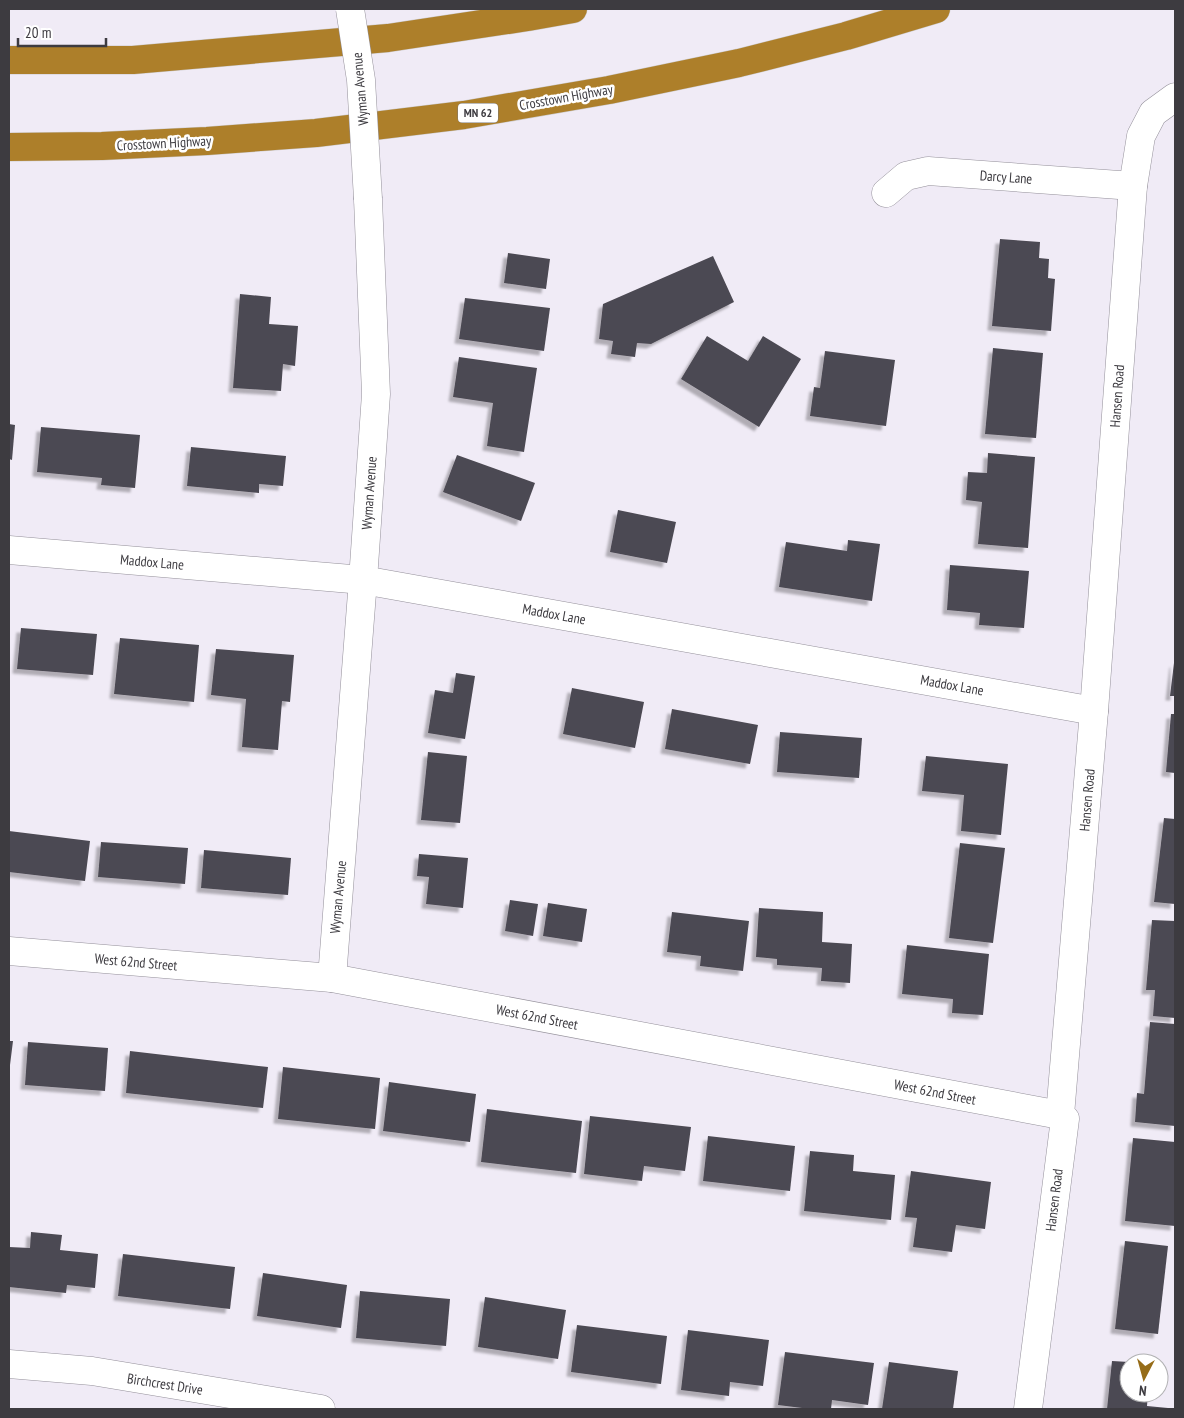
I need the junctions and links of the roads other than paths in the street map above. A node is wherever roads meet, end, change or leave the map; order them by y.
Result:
1 (350, 9) edge
2 (573, 9) edge
3 (936, 9) edge
4 (9, 60) edge
5 (1175, 97) edge
6 (9, 147) edge
7 (1133, 186) junction
8 (886, 193) dead end
9 (9, 550) edge
10 (363, 580) junction
11 (1094, 711) junction
12 (9, 951) edge
13 (332, 978) junction
14 (1060, 1116) junction
15 (9, 1364) edge
16 (321, 1409) edge
17 (1028, 1409) edge

1 - 10 street, Wyman Avenue, bridge
2 - 4 highway
3 - 6 highway, Crosstown Highway / MN 62
5 - 7 street, Hansen Road
7 - 8 street, Darcy Lane
7 - 11 street, Hansen Road
9 - 10 street, Maddox Lane
10 - 11 street, Maddox Lane
10 - 13 street, Wyman Avenue
11 - 14 street, Hansen Road
12 - 13 street, West 62nd Street
13 - 14 street, West 62nd Street
14 - 17 street, Hansen Road
15 - 16 street, Birchcrest Drive

